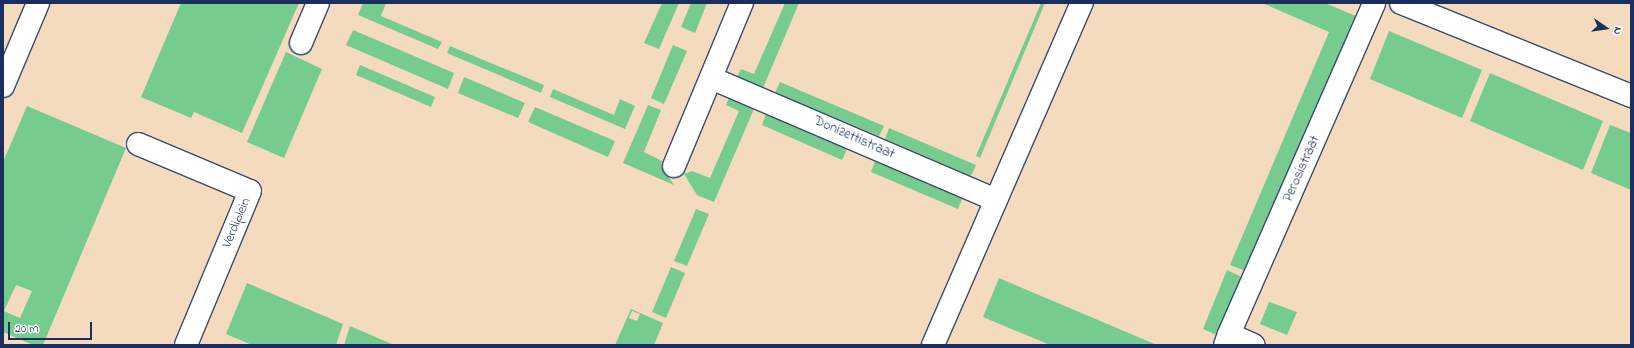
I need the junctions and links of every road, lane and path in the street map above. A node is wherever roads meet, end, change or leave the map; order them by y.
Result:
1 (38, 3) edge
2 (318, 3) edge
3 (742, 3) edge
4 (1082, 3) edge
5 (1374, 3) edge
6 (1402, 3) edge
7 (301, 43) dead end
8 (711, 78) junction
9 (3, 86) edge
10 (1631, 96) edge
11 (138, 144) dead end
12 (674, 166) dead end
13 (996, 200) junction
14 (1227, 340) edge
15 (186, 345) edge
16 (933, 345) edge
17 (1254, 345) edge

1 - 9 street
2 - 7 street
3 - 8 street
4 - 13 street
5 - 14 street, Perosistraat
6 - 10 street
8 - 12 street
8 - 13 street, Donizettistraat
11 - 15 street, Verdiplein
13 - 16 street
14 - 17 street, Perosistraat

